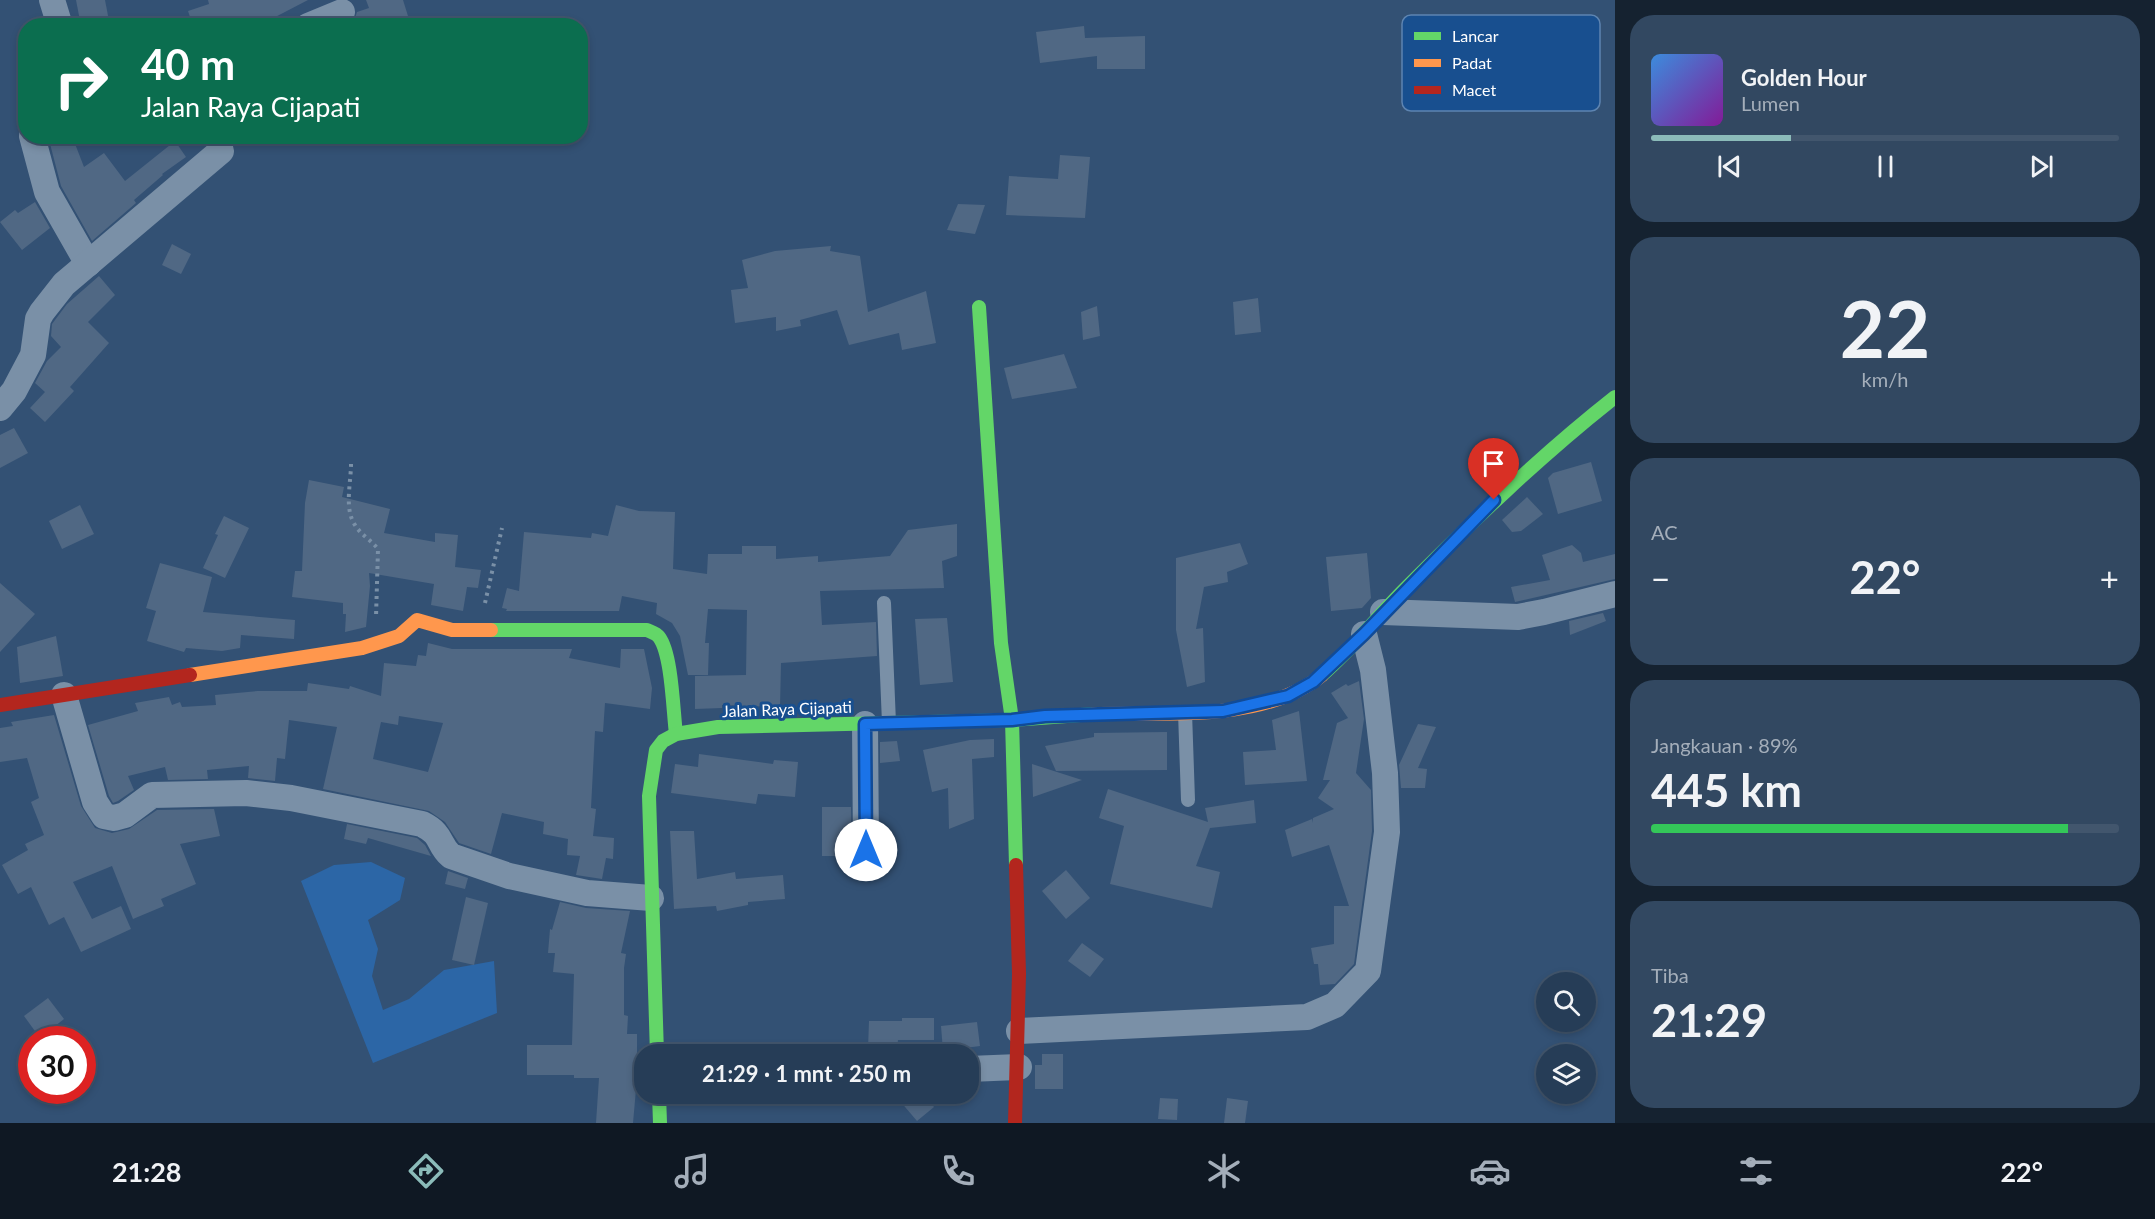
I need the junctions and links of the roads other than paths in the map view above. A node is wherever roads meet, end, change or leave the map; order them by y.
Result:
1 (52, 0) edge
2 (342, 12) dead end
3 (58, 18) edge
4 (327, 18) edge
5 (34, 144) edge
6 (221, 151) dead end
7 (88, 264) junction
8 (980, 307) dead end
9 (1615, 397) edge
10 (0, 408) edge
11 (1615, 594) edge
12 (884, 603) dead end
13 (1383, 612) junction
14 (1364, 634) junction
15 (64, 695) junction
16 (0, 705) edge
17 (1185, 712) junction
18 (1012, 720) junction
19 (877, 723) junction
20 (676, 734) junction
21 (1188, 800) dead end
22 (866, 850) dead end
23 (651, 898) junction
24 (1019, 1031) junction
25 (657, 1044) edge
26 (1019, 1067) junction
27 (979, 1069) edge
28 (659, 1104) edge
29 (660, 1123) edge
30 (1016, 1123) edge

1 - 3 street
2 - 4 street
5 - 7 street
6 - 7 street
7 - 10 street
8 - 18 street
9 - 13 street, Jalan Raya Cijapati
11 - 13 street
12 - 19 lane
13 - 14 street, Jalan Raya Cijapati
14 - 17 street, Jalan Raya Cijapati
14 - 24 street
15 - 16 street
15 - 20 street
15 - 23 street
17 - 18 street, Jalan Raya Cijapati
17 - 21 lane
18 - 19 street, Jalan Raya Cijapati
18 - 24 street
19 - 20 street, Jalan Raya Cijapati
19 - 22 street
20 - 23 street
23 - 25 street
24 - 26 street
26 - 27 street
26 - 30 street
28 - 29 street

